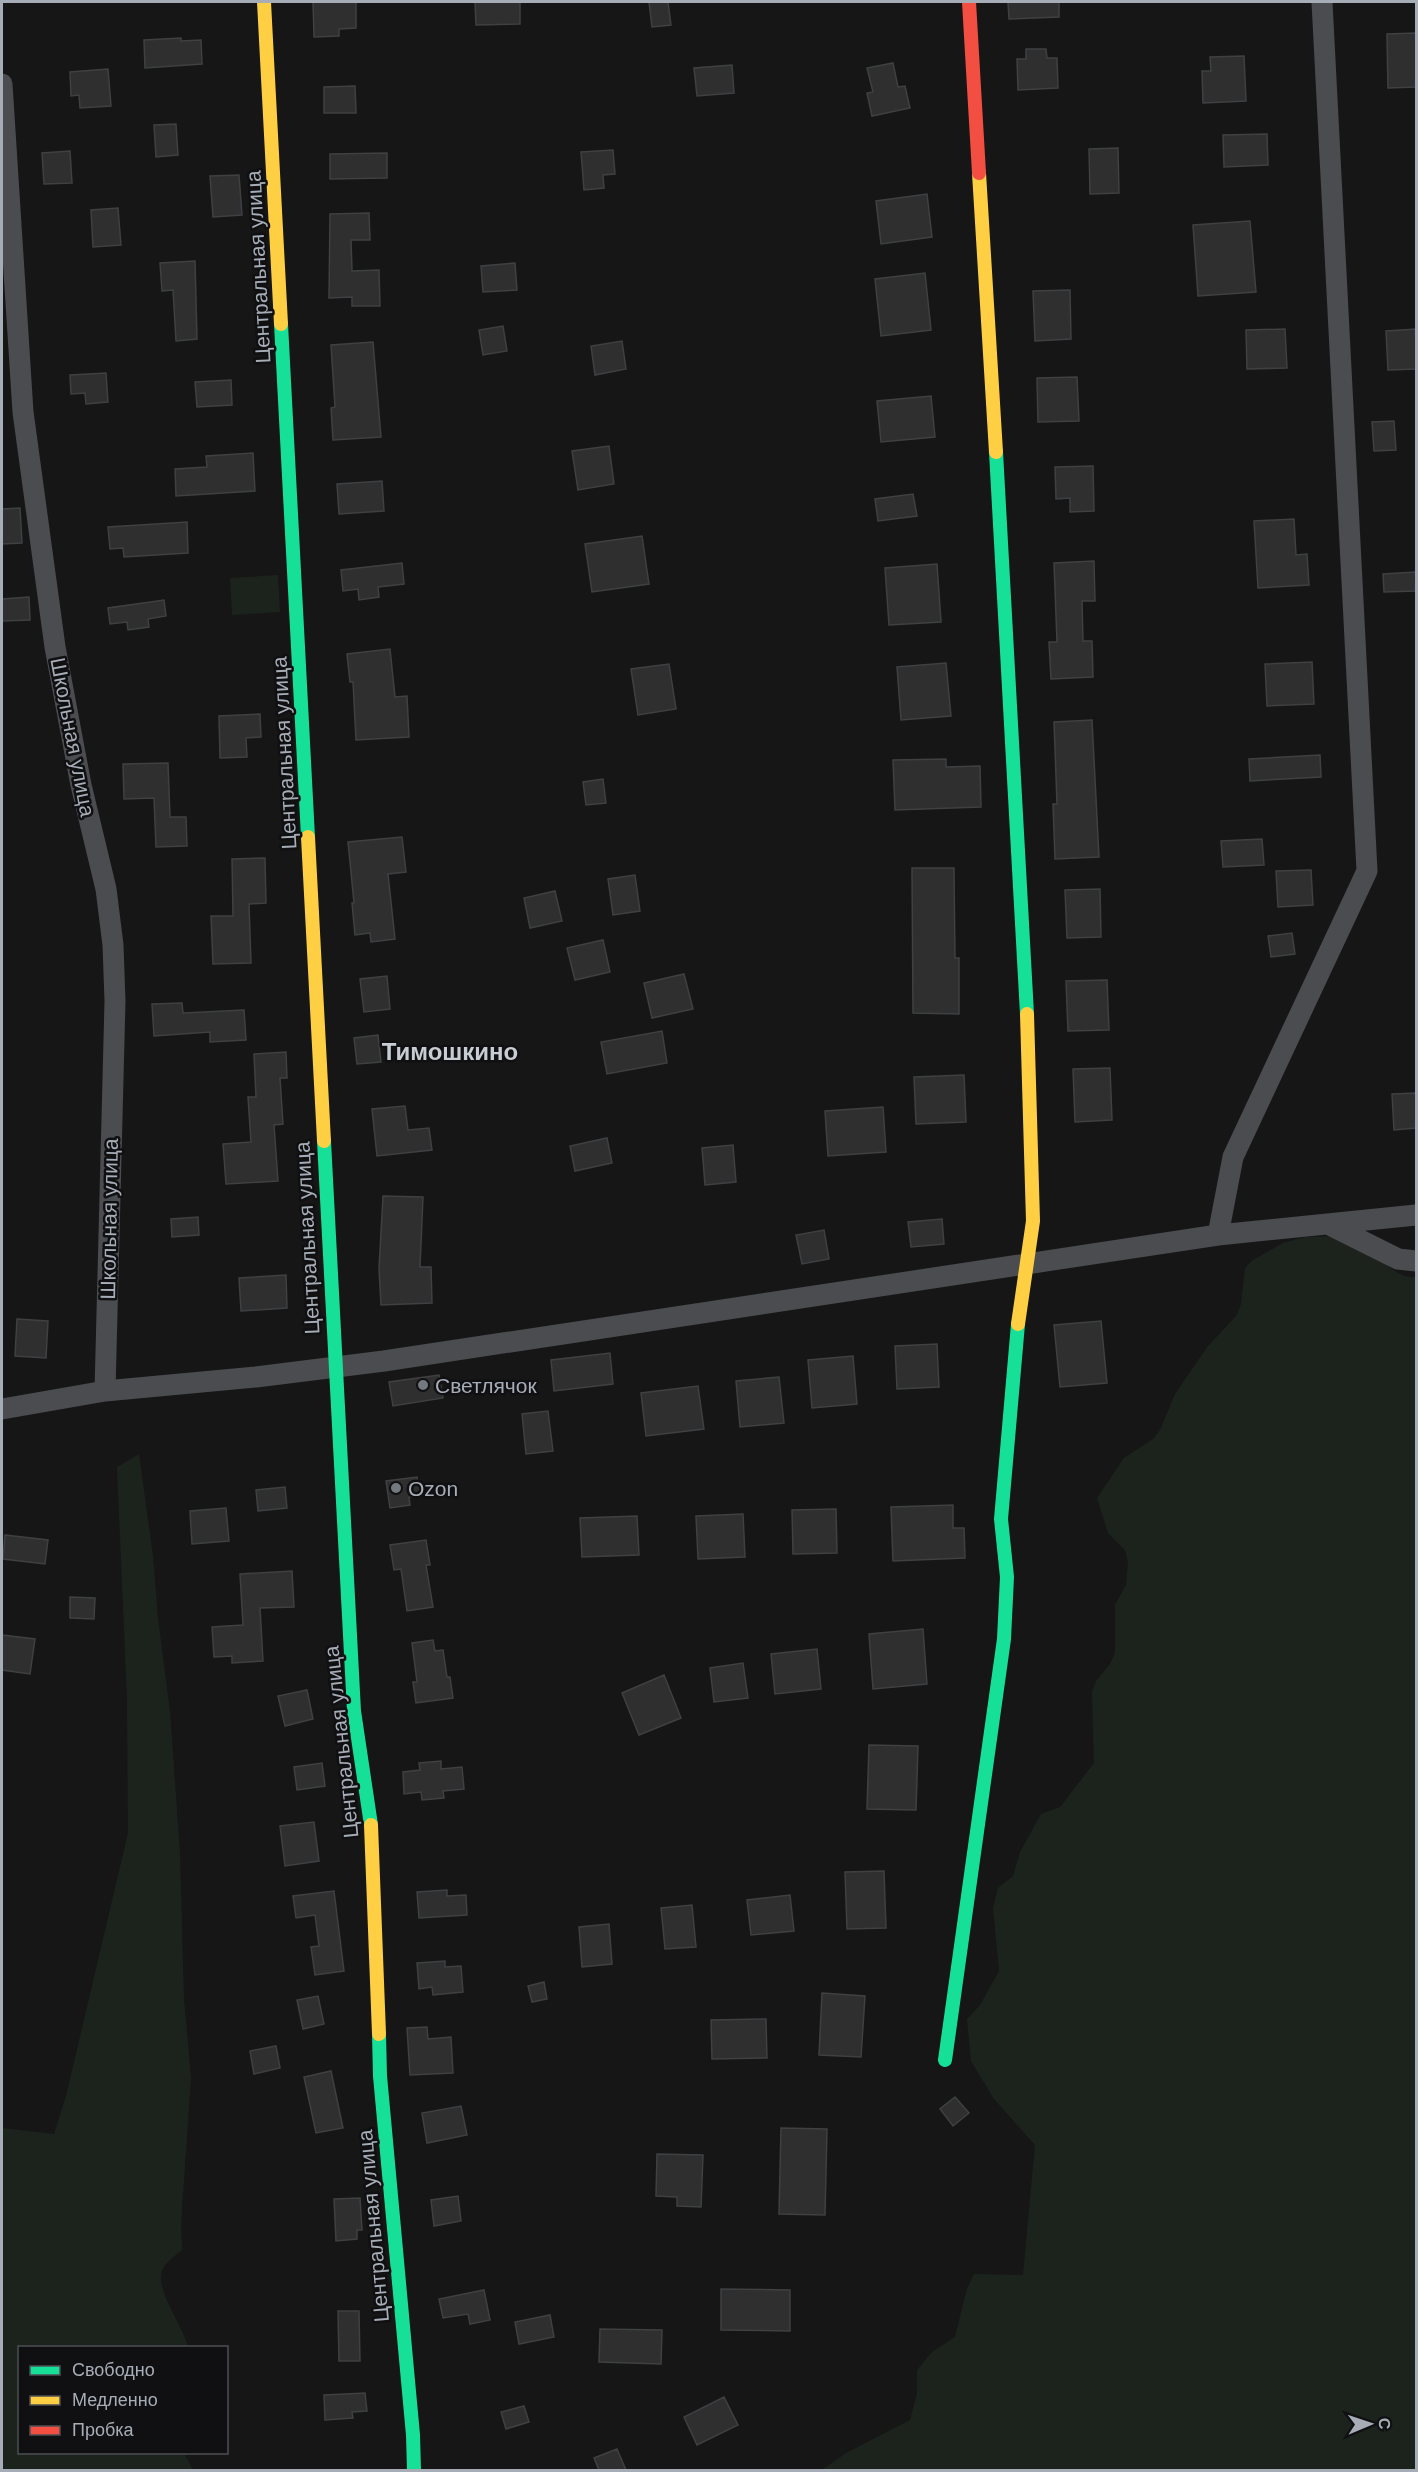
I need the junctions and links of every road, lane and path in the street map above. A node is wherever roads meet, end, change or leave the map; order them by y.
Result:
1 (264, 2) edge
2 (969, 2) edge
3 (1322, 2) edge
4 (2, 84) edge
5 (1416, 1215) edge
6 (1329, 1224) junction
7 (1218, 1235) junction
8 (1416, 1261) edge
9 (1027, 1264) junction
10 (335, 1368) junction
11 (105, 1391) junction
12 (2, 1409) edge
13 (945, 2060) dead end
14 (414, 2470) edge

1 - 10 street, Центральная улица
2 - 9 street
3 - 7 street
4 - 11 street, Школьная улица
5 - 6 street
6 - 7 street
6 - 8 street
7 - 9 street
9 - 10 street
9 - 13 street
10 - 11 street
10 - 14 street, Центральная улица
11 - 12 street

